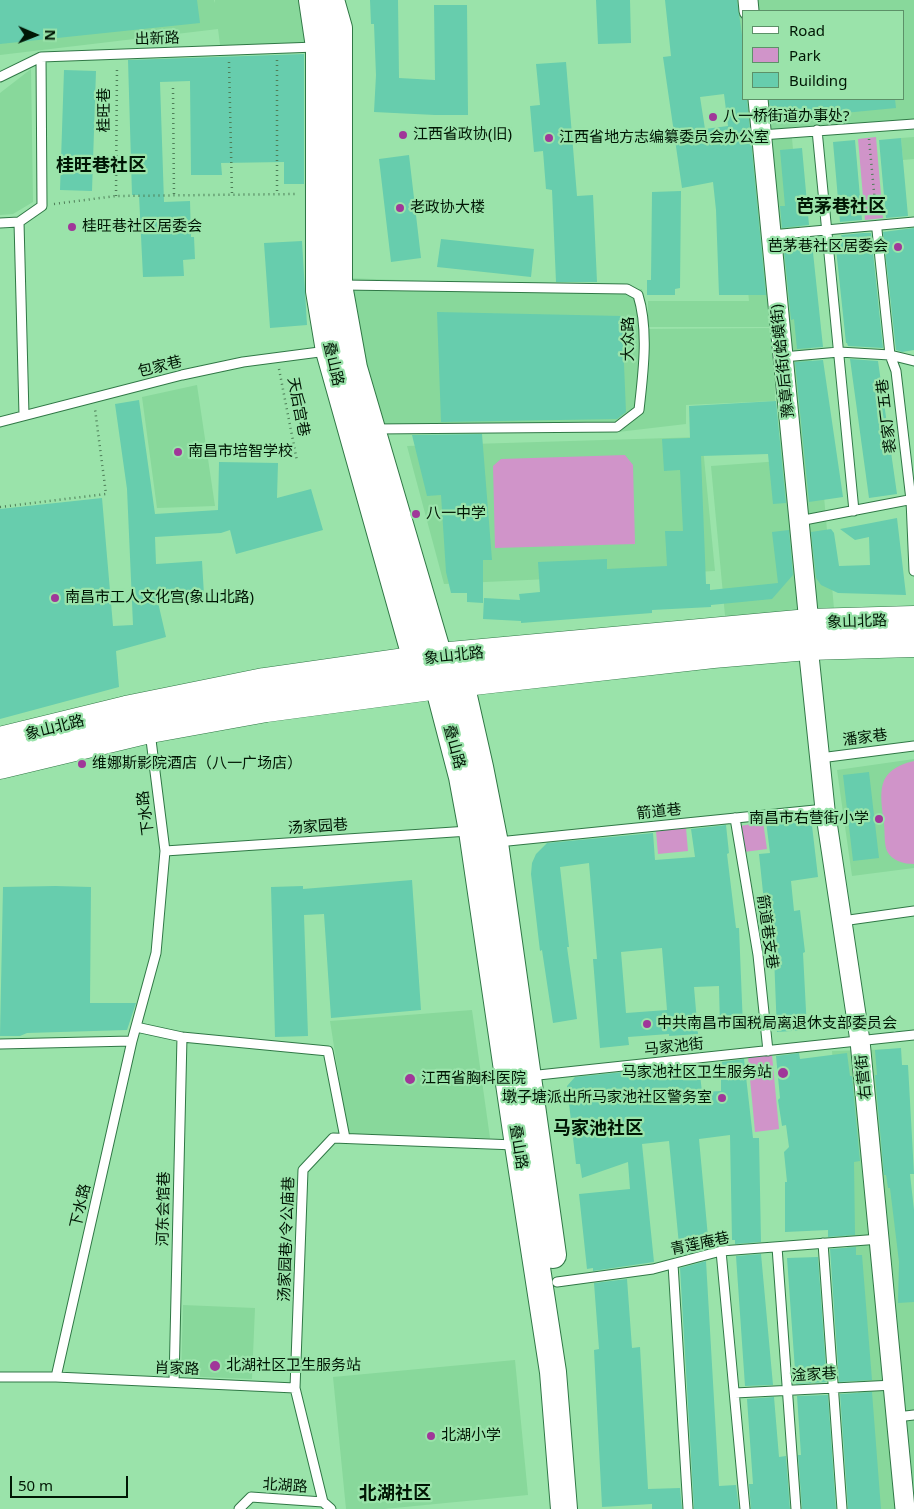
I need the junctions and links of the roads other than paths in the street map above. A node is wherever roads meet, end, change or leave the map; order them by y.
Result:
1 (312, 0) edge
2 (331, 0) edge
3 (319, 47) junction
4 (41, 57) junction
5 (0, 77) edge
6 (758, 100) edge
7 (914, 124) edge
8 (817, 130) junction
9 (762, 135) junction
10 (19, 222) junction
11 (914, 222) edge
12 (0, 224) edge
13 (827, 229) junction
14 (878, 230) dead end
15 (771, 234) junction
16 (339, 285) junction
17 (329, 351) junction
18 (838, 352) junction
19 (890, 356) junction
20 (783, 357) junction
21 (914, 360) edge
22 (24, 415) junction
23 (0, 422) edge
24 (372, 429) junction
25 (912, 499) edge
26 (854, 510) junction
27 (799, 521) junction
28 (914, 571) edge
29 (914, 620) edge
30 (809, 634) junction
31 (914, 643) edge
32 (427, 659) junction
33 (449, 684) junction
34 (150, 729) junction
35 (0, 741) edge
36 (914, 746) edge
37 (820, 758) junction
38 (0, 765) edge
39 (825, 808) junction
40 (735, 818) junction
41 (472, 831) junction
42 (495, 843) junction
43 (165, 851) junction
44 (914, 911) edge
45 (842, 921) junction
46 (136, 1027) junction
47 (914, 1035) edge
48 (182, 1037) junction
49 (132, 1041) junction
50 (860, 1041) junction
51 (0, 1044) edge
52 (768, 1051) junction
53 (527, 1076) junction
54 (345, 1138) junction
55 (518, 1145) junction
56 (880, 1239) junction
57 (823, 1243) junction
58 (777, 1247) junction
59 (721, 1251) junction
60 (673, 1264) junction
61 (557, 1282) junction
62 (0, 1377) edge
63 (56, 1377) junction
64 (174, 1382) junction
65 (894, 1385) junction
66 (295, 1388) junction
67 (833, 1388) junction
68 (787, 1390) junction
69 (735, 1393) junction
70 (906, 1416) edge
71 (323, 1502) junction
72 (239, 1509) edge
73 (331, 1509) edge
74 (564, 1509) edge
75 (582, 1509) edge
76 (688, 1509) edge
77 (745, 1509) edge
78 (796, 1509) edge
79 (842, 1509) edge
80 (905, 1509) edge

1 - 3 main road, 叠山路
2 - 16 main road, 叠山路
3 - 4 lane, 出新路
3 - 17 main road, 叠山路
4 - 5 lane, 出新路
4 - 10 lane
6 - 9 street, 豫章后街(蛤蟆街)
7 - 8 lane
8 - 9 lane
8 - 13 lane
9 - 15 street, 豫章后街(蛤蟆街)
10 - 12 lane
10 - 22 lane
11 - 13 lane
13 - 15 lane
13 - 18 lane
14 - 19 lane, 裘家厂五巷
15 - 20 street, 豫章后街(蛤蟆街)
16 - 24 main road, 叠山路
16 - 24 lane, 大众路
17 - 22 lane, 包家巷
17 - 32 main road, 叠山路
18 - 19 lane
18 - 20 lane
18 - 26 lane
19 - 21 lane
19 - 25 lane, 裘家厂五巷
20 - 27 street, 豫章后街(蛤蟆街)
22 - 23 lane, 包家巷
24 - 32 main road, 叠山路
25 - 26 lane
25 - 28 lane, 裘家厂五巷
26 - 27 lane
27 - 30 street, 豫章后街(蛤蟆街)
29 - 30 main road, 象山北路
30 - 31 main road, 象山北路
30 - 32 main road, 象山北路
30 - 33 main road, 象山北路
30 - 37 street, 右营街
32 - 33 main road, 叠山路
32 - 35 main road, 象山北路
33 - 34 main road, 象山北路
33 - 41 main road, 叠山路
33 - 42 main road, 叠山路
34 - 38 main road, 象山北路
34 - 43 lane, 下水路
36 - 37 lane, 潘家巷
37 - 39 street, 右营街
39 - 40 lane, 箭道巷
39 - 45 street, 右营街
40 - 42 lane, 箭道巷
40 - 52 lane, 箭道巷支巷
41 - 43 lane, 汤家园巷
41 - 55 main road, 叠山路
42 - 53 main road, 叠山路
43 - 46 lane, 下水路
44 - 45 lane
45 - 50 street, 右营街
46 - 48 lane
46 - 49 lane, 下水路
47 - 50 lane, 马家池街
48 - 54 lane
48 - 64 lane, 河东会馆巷
49 - 51 lane
49 - 63 lane, 下水路
50 - 52 lane, 马家池街
50 - 56 street, 右营街
52 - 53 lane, 马家池街
53 - 61 main road, 叠山路
54 - 55 lane, 汤家园巷/令公庙巷
54 - 66 lane, 汤家园巷/令公庙巷
55 - 74 main road, 叠山路
56 - 57 lane, 青莲庵巷
56 - 65 street, 右营街
57 - 58 lane, 青莲庵巷
57 - 67 lane
58 - 59 lane, 青莲庵巷
58 - 68 lane
59 - 60 lane, 青莲庵巷
59 - 69 lane
60 - 61 lane, 青莲庵巷
60 - 76 lane
61 - 75 main road, 叠山路
62 - 63 lane, 肖家路
63 - 64 lane, 肖家路
64 - 66 lane, 肖家路
65 - 67 lane, 淦家巷
65 - 70 street, 右营街
66 - 71 lane
67 - 68 lane, 淦家巷
67 - 79 lane
68 - 69 lane, 淦家巷
68 - 78 lane
69 - 77 lane
70 - 80 street, 右营街
71 - 72 lane, 北湖路
71 - 73 lane, 北湖路

